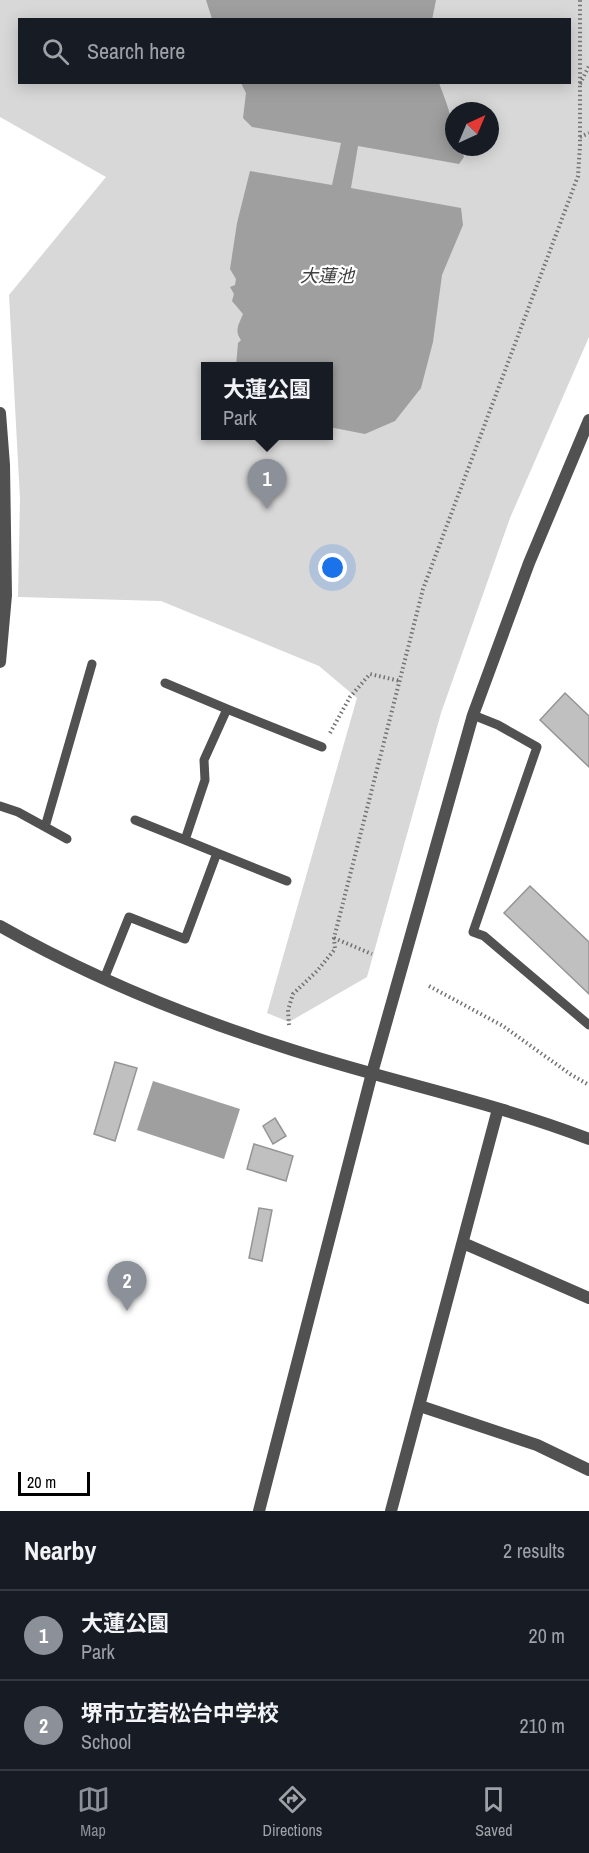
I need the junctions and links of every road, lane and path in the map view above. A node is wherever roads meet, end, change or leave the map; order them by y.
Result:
1 (580, 0) edge
2 (589, 66) edge
3 (579, 86) junction
4 (589, 133) edge
5 (580, 137) junction
6 (0, 413) edge
7 (589, 420) edge
8 (3, 576) edge
9 (0, 662) edge
10 (92, 664) dead end
11 (400, 681) junction
12 (165, 683) dead end
13 (227, 710) junction
14 (473, 715) junction
15 (322, 747) joint
16 (0, 806) edge
17 (135, 820) dead end
18 (45, 827) junction
19 (68, 839) dead end
20 (185, 840) junction
21 (217, 853) junction
22 (287, 881) dead end
23 (0, 926) edge
24 (334, 938) junction
25 (372, 954) dead end
26 (104, 979) junction
27 (429, 986) dead end
28 (289, 1025) dead end
29 (589, 1025) edge
30 (372, 1072) junction
31 (589, 1085) edge
32 (498, 1109) junction
33 (589, 1139) edge
34 (463, 1243) junction
35 (589, 1298) edge
36 (420, 1406) junction
37 (589, 1470) edge
38 (259, 1511) edge
39 (390, 1511) edge

1 - 3 path
2 - 3 path
3 - 5 path
4 - 5 path
5 - 11 path
6 - 8 street
7 - 14 street
8 - 9 street
10 - 18 lane
11 - 15 path
11 - 24 path
12 - 13 lane
13 - 15 lane
13 - 20 lane
14 - 29 lane
14 - 30 street
16 - 18 lane
17 - 20 lane
18 - 19 lane
20 - 21 lane
21 - 22 lane
21 - 26 lane
23 - 26 street
24 - 25 path
24 - 28 path
26 - 30 street
27 - 31 path
30 - 32 street
30 - 38 street
32 - 33 street
32 - 34 street
34 - 35 street
34 - 36 street
36 - 37 street
36 - 39 street

